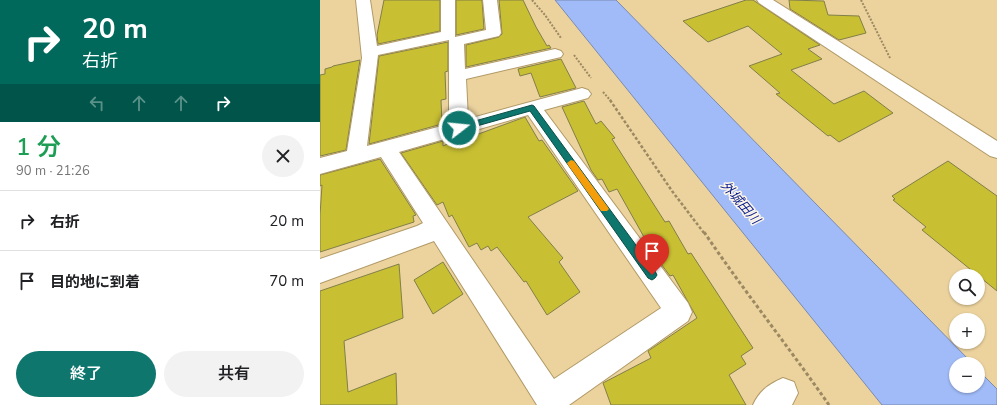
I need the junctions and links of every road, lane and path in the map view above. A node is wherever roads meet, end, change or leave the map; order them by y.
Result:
1 (363, 0) edge
2 (448, 0) edge
3 (490, 0) edge
4 (532, 0) edge
5 (764, 0) edge
6 (861, 0) edge
7 (560, 48) joint
8 (571, 51) dead end
9 (369, 52) junction
10 (458, 76) junction
11 (592, 78) dead end
12 (601, 89) dead end
13 (582, 94) dead end
14 (908, 94) junction
15 (532, 108) junction
16 (459, 128) junction
17 (386, 148) junction
18 (997, 151) edge
19 (356, 156) junction
20 (320, 166) edge
21 (437, 226) junction
22 (320, 271) edge
23 (552, 402) edge
24 (829, 405) edge

1 - 9 street
2 - 9 street
3 - 10 street
4 - 7 path
5 - 14 street
6 - 14 path
7 - 10 street
8 - 11 path
9 - 19 street
10 - 16 street
12 - 24 path
13 - 15 street
14 - 18 street
15 - 16 street
15 - 23 street
16 - 17 street
17 - 19 street
17 - 21 street
19 - 20 street
21 - 22 street
21 - 23 street

